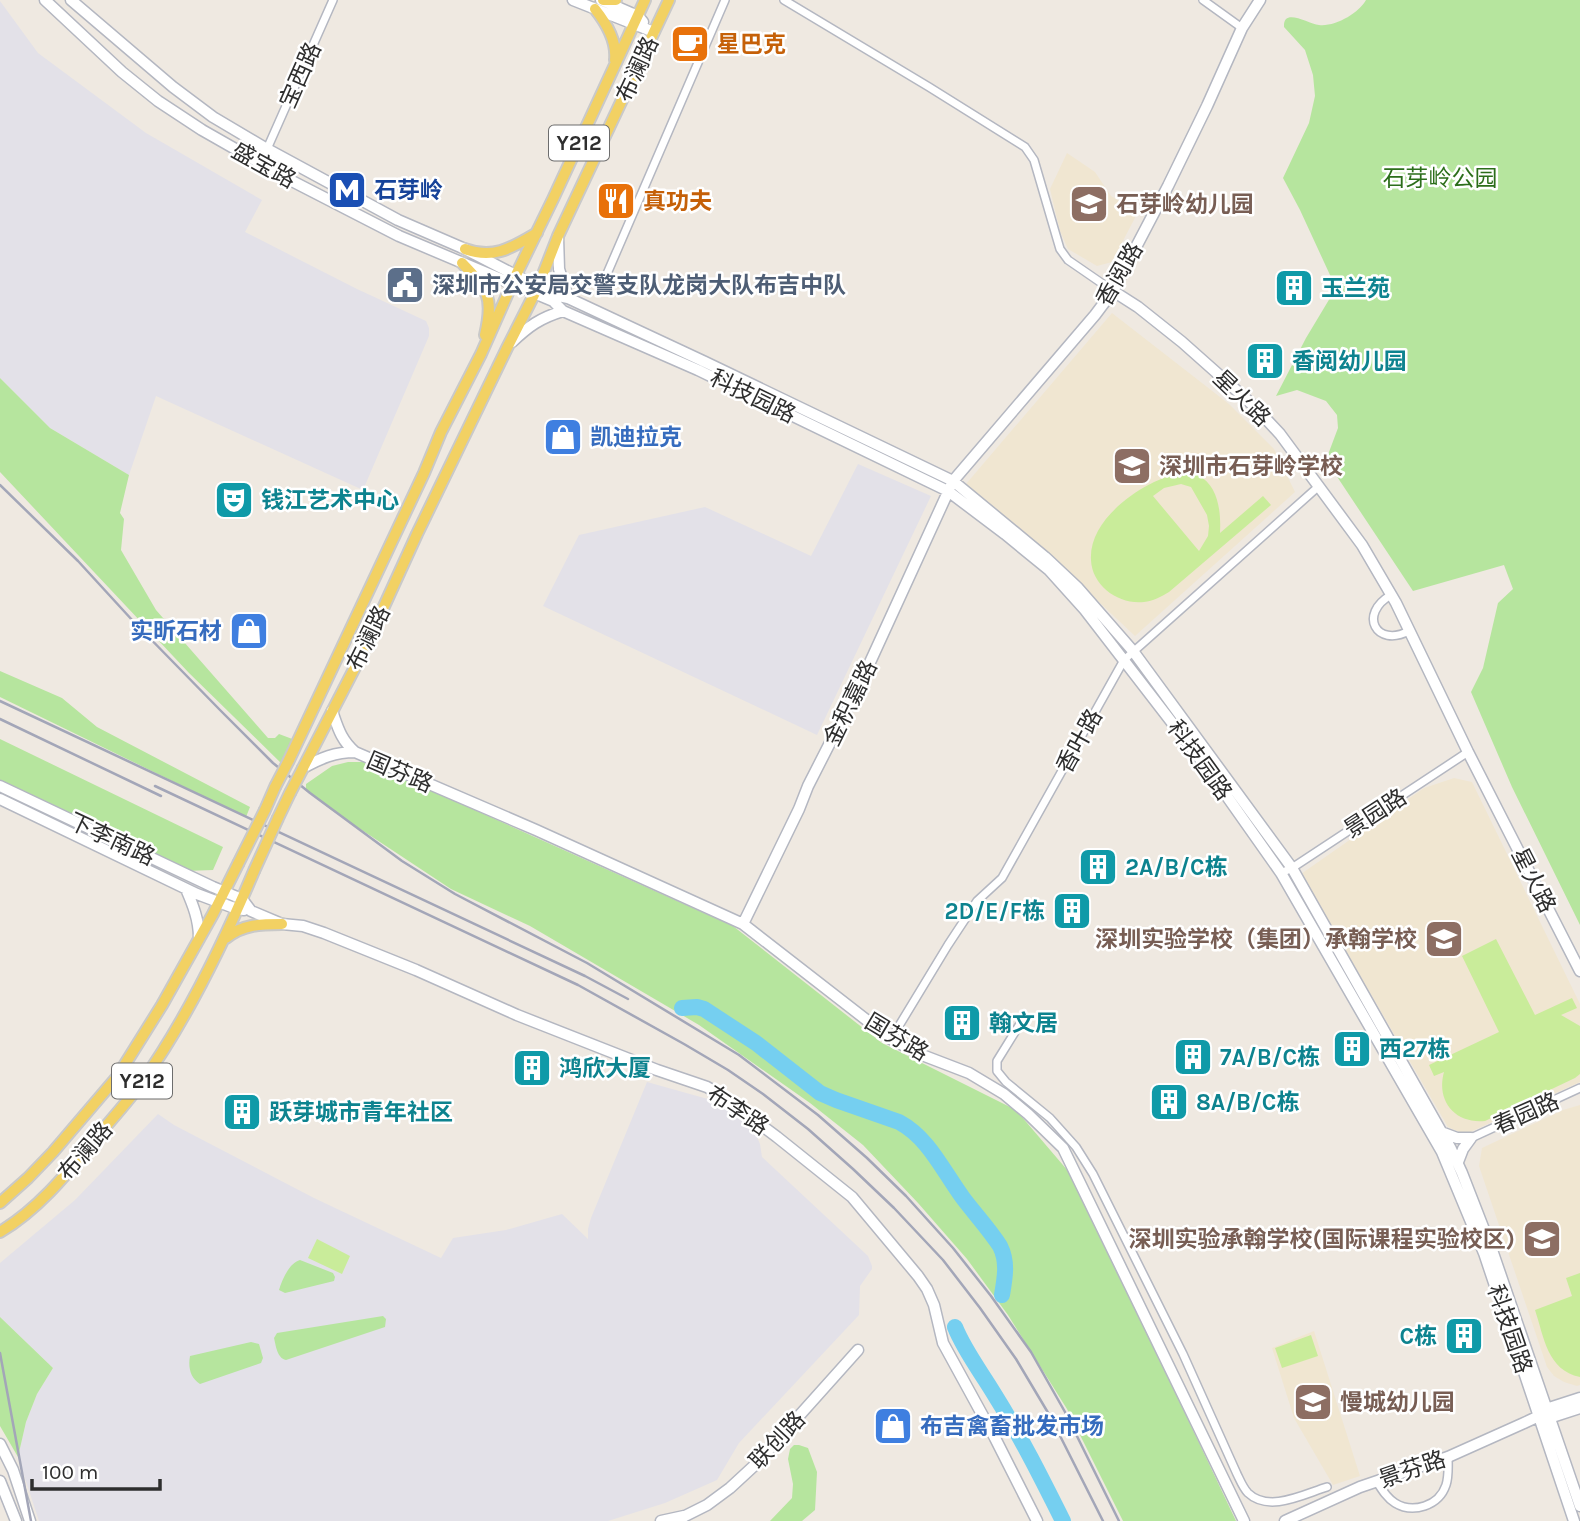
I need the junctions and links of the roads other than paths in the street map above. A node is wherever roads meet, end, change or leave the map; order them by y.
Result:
1 (45, 0) edge
2 (71, 0) edge
3 (333, 0) edge
4 (573, 0) edge
5 (616, 0) edge
6 (645, 0) edge
7 (669, 0) edge
8 (725, 0) edge
9 (783, 0) edge
10 (1203, 0) edge
11 (1260, 0) edge
12 (600, 3) edge
13 (636, 21) junction
14 (1242, 28) junction
15 (654, 32) junction
16 (614, 67) junction
17 (267, 149) junction
18 (537, 233) junction
19 (558, 236) junction
20 (466, 249) junction
21 (462, 264) junction
22 (514, 280) junction
23 (537, 290) junction
24 (600, 290) dead end
25 (1112, 291) junction
26 (568, 298) junction
27 (563, 311) junction
28 (493, 327) junction
29 (509, 343) junction
30 (481, 354) junction
31 (953, 481) junction
32 (1319, 486) junction
33 (948, 491) junction
34 (1391, 594) junction
35 (1409, 631) junction
36 (1133, 651) junction
37 (1124, 660) junction
38 (332, 710) junction
39 (355, 752) junction
40 (1468, 752) junction
41 (303, 768) junction
42 (0, 786) edge
43 (0, 799) edge
44 (1292, 868) junction
45 (1281, 873) junction
46 (186, 889) junction
47 (225, 891) junction
48 (219, 902) junction
49 (239, 904) junction
50 (282, 924) junction
51 (743, 924) junction
52 (199, 940) junction
53 (222, 942) junction
54 (1580, 971) edge
55 (1023, 1019) dead end
56 (891, 1038) junction
57 (1580, 1088) edge
58 (1441, 1132) junction
59 (1471, 1138) junction
60 (1458, 1162) junction
61 (0, 1203) edge
62 (0, 1232) edge
63 (858, 1350) dead end
64 (1580, 1398) edge
65 (1580, 1408) edge
66 (1545, 1414) junction
67 (0, 1444) edge
68 (1448, 1457) junction
69 (0, 1481) edge
70 (1377, 1482) junction
71 (1327, 1487) dead end
72 (1580, 1506) edge
73 (681, 1518) edge
74 (16, 1521) edge
75 (30, 1521) edge
76 (662, 1521) edge
77 (1037, 1521) edge
78 (1244, 1521) edge
79 (1285, 1521) edge
80 (1574, 1521) edge

1 - 21 main road, 盛宝路
2 - 17 main road, 盛宝路
3 - 17 street, 宝西路
4 - 12 main road
5 - 12 main road
6 - 13 main road, 布澜路 / Y212
7 - 15 main road, 布澜路 / Y212
8 - 24 street
9 - 25 street, 星火路
10 - 14 street
11 - 14 main road, 香阅路
12 - 13 main road
12 - 16 main road
13 - 15 main road
13 - 16 main road, 布澜路 / Y212
14 - 25 main road, 香阅路
15 - 19 main road, 布澜路 / Y212
16 - 18 main road, 布澜路 / Y212
17 - 20 main road, 盛宝路
18 - 20 main road
18 - 22 main road, 布澜路 / Y212
19 - 23 main road, 布澜路 / Y212
19 - 26 main road
20 - 22 main road, 盛宝路
21 - 22 main road, 盛宝路
21 - 30 main road
22 - 23 main road, 科技园路
22 - 28 main road, 布澜路 / Y212
23 - 26 main road, 科技园路
23 - 27 main road, 科技园路
23 - 29 main road, 布澜路 / Y212
25 - 31 main road, 香阅路
25 - 32 main road, 星火路
26 - 31 main road, 科技园路
27 - 29 main road
27 - 33 main road, 科技园路
28 - 29 main road
28 - 30 main road, 布澜路 / Y212
29 - 38 main road, 布澜路 / Y212
30 - 47 main road, 布澜路 / Y212, bridge
31 - 33 main road, 金积嘉路
31 - 36 main road, 科技园路
32 - 34 main road, 星火路
32 - 36 street, 香叶路
33 - 37 main road, 科技园路
33 - 51 main road, 金积嘉路
34 - 35 main road, 星火路
34 - 35 street
35 - 40 main road, 星火路
36 - 37 street, 香叶路
36 - 44 main road, 科技园路
37 - 45 main road, 科技园路
37 - 56 street, 香叶路
38 - 39 main road
38 - 41 main road, 布澜路 / Y212
39 - 41 main road
39 - 51 main road, 国芬路
40 - 44 street, 景园路
40 - 54 main road, 星火路
41 - 49 main road, 布澜路 / Y212, bridge
42 - 47 main road, 下李南路
43 - 46 main road, 下李南路
44 - 45 street, 景园路
44 - 58 main road, 科技园路
45 - 66 main road, 科技园路
46 - 48 main road, 下李南路
46 - 52 main road
47 - 48 main road, 布澜路 / Y212
47 - 49 main road, 布李路
48 - 49 main road, 下李南路
48 - 52 main road, 布澜路 / Y212
49 - 50 main road, 布李路
49 - 53 main road, 布澜路 / Y212
50 - 53 main road
50 - 77 main road, 布李路
51 - 56 main road, 国芬路
52 - 61 main road, 布澜路 / Y212
53 - 62 main road, 布澜路 / Y212
55 - 71 street
56 - 78 main road, 国芬路
57 - 59 street, 春园路
58 - 59 main road, 春园路
58 - 60 main road, 科技园路
59 - 60 main road, 春园路
60 - 66 main road, 科技园路
63 - 73 main road, 联创路
64 - 66 main road, 景芬路
65 - 66 main road, 景芬路
66 - 68 main road, 景芬路
66 - 72 main road, 科技园路
66 - 80 main road, 科技园路
67 - 75 main road
68 - 70 main road, 景芬路
68 - 70 street
69 - 74 main road
70 - 79 main road, 景芬路
73 - 76 main road, 联创路

